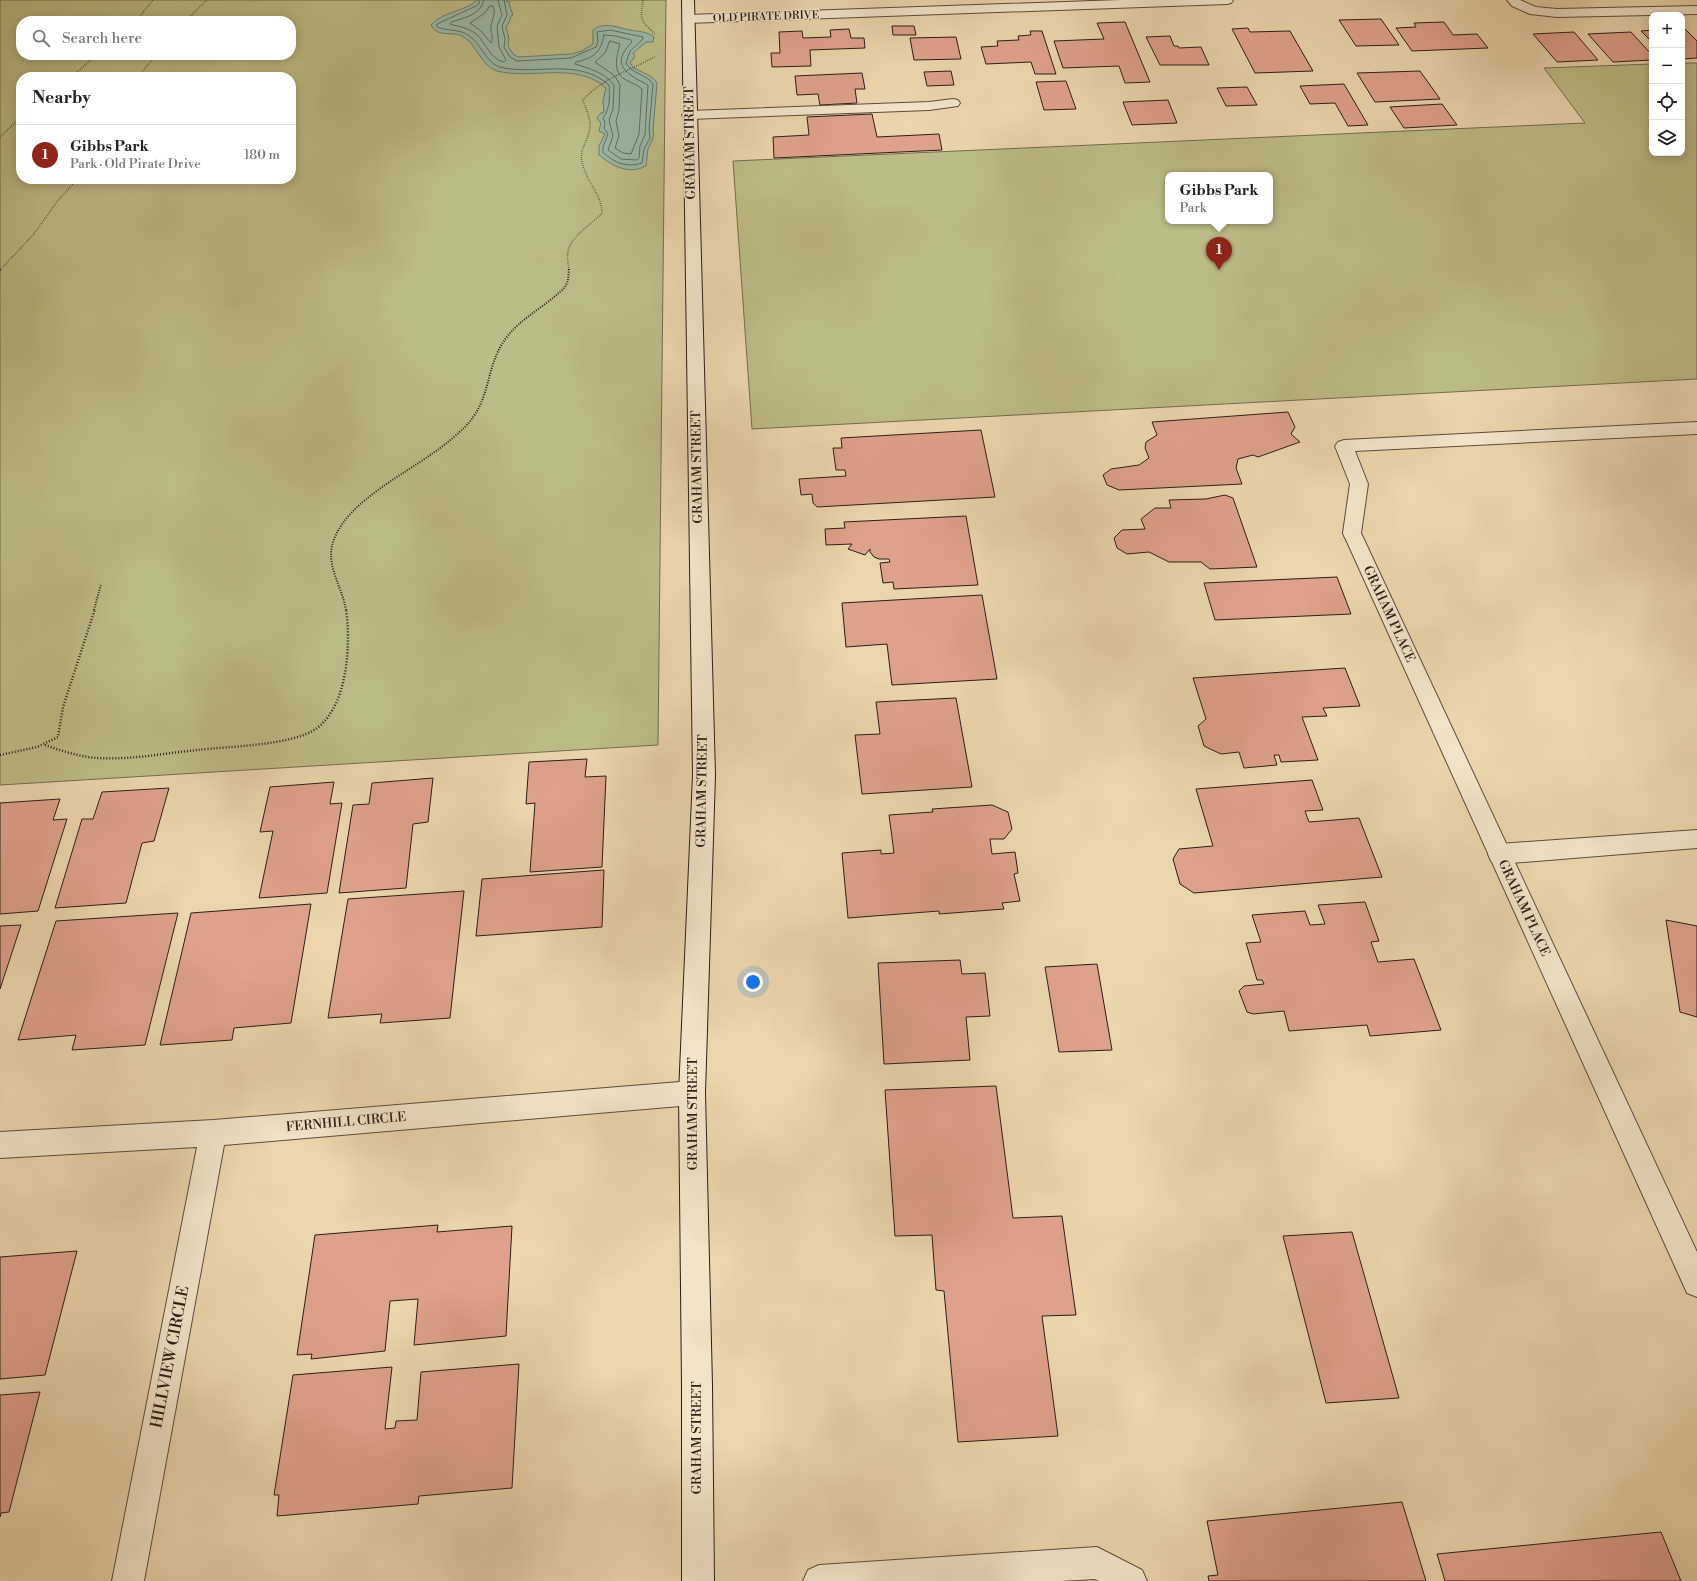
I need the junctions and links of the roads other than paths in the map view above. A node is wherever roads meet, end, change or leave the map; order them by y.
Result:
1 (1227, 0) edge
2 (1513, 0) edge
3 (688, 10) edge
4 (1697, 10) edge
5 (953, 102) dead end
6 (689, 115) junction
7 (1697, 428) edge
8 (1697, 839) edge
9 (1499, 854) junction
10 (692, 1093) junction
11 (212, 1133) junction
12 (0, 1144) edge
13 (1697, 1283) edge
14 (128, 1581) edge
15 (698, 1581) edge
16 (819, 1581) edge
17 (1131, 1581) edge

1 - 3 street, OLD PIRATE DRIVE
2 - 4 street
3 - 6 street, GRAHAM STREET
5 - 6 street
6 - 10 street, GRAHAM STREET
7 - 9 street, GRAHAM PLACE
8 - 9 street
9 - 13 street, GRAHAM PLACE
10 - 11 street, FERNHILL CIRCLE
10 - 15 street, GRAHAM STREET
11 - 12 street, FERNHILL CIRCLE
11 - 14 street, HILLVIEW CIRCLE
16 - 17 street

